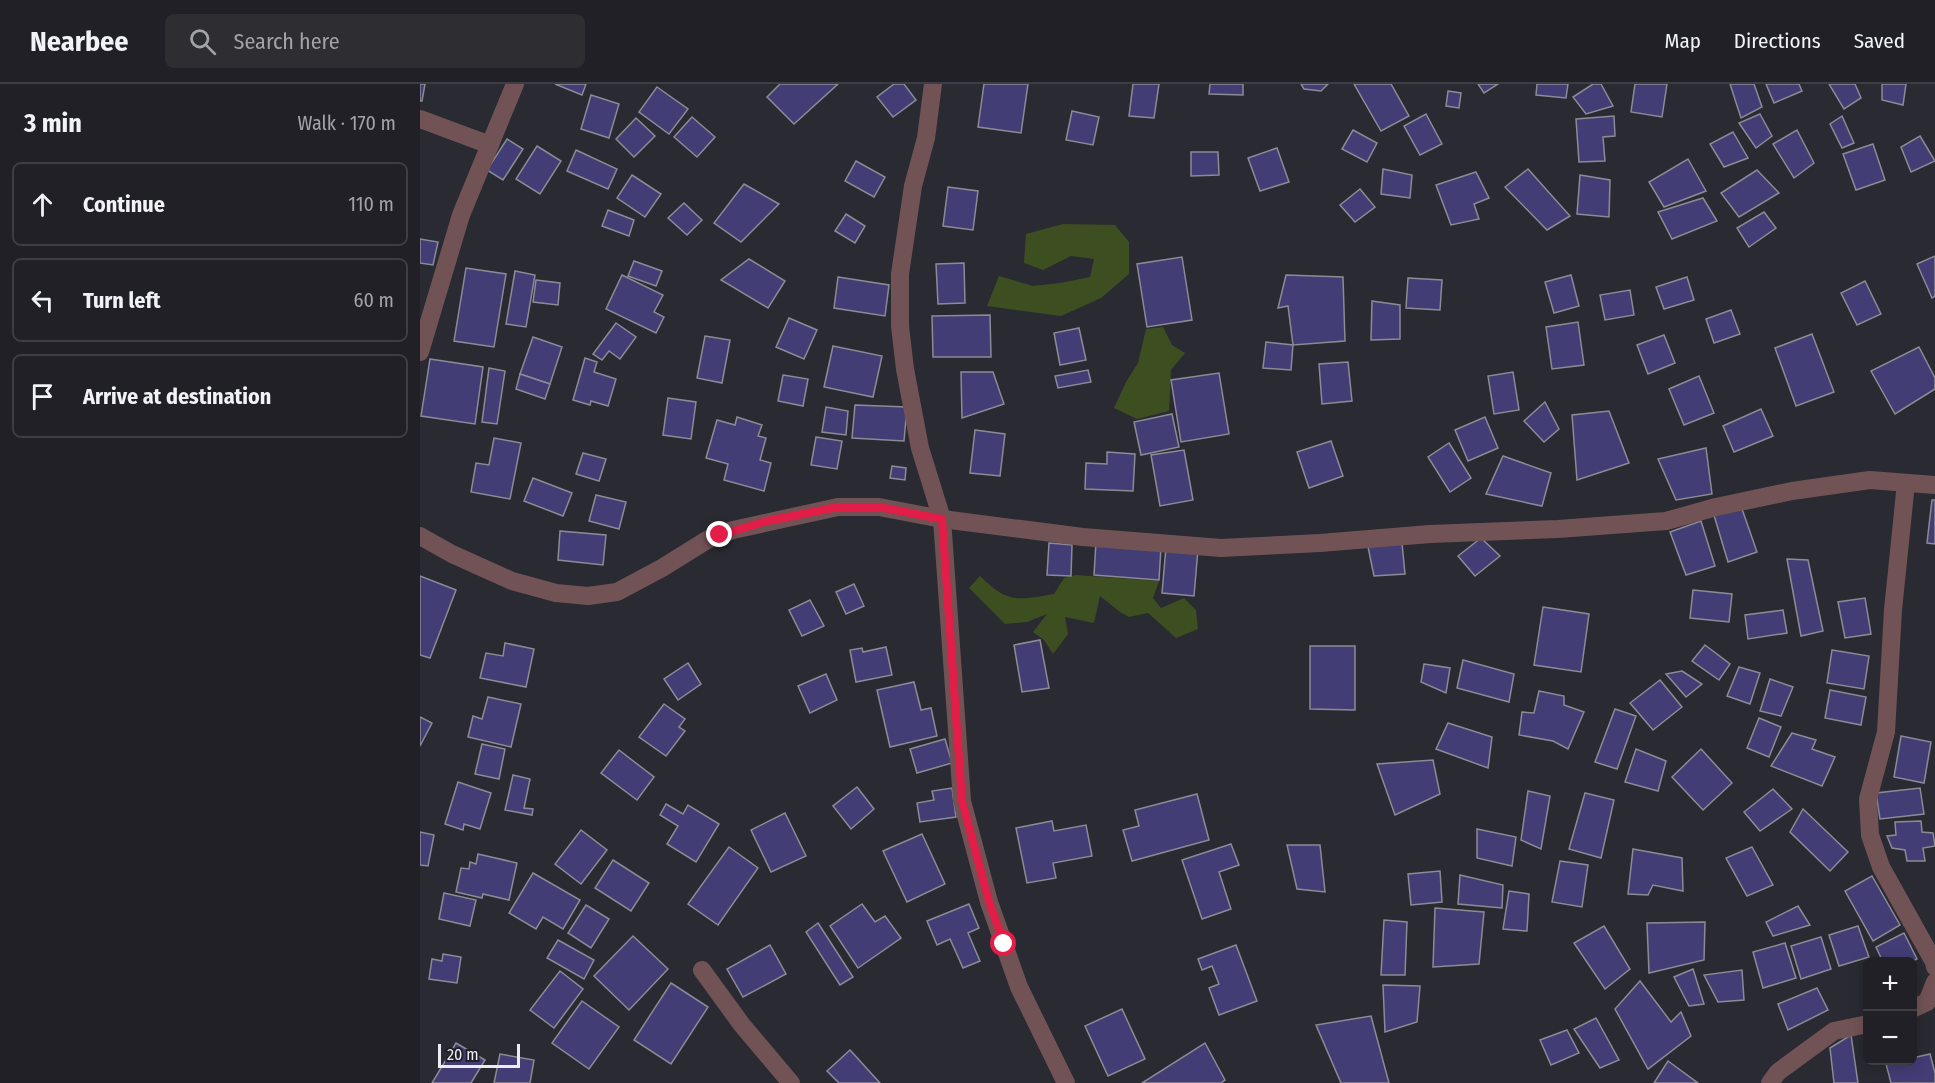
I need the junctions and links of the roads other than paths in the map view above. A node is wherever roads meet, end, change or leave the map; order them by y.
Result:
1 (515, 84) edge
2 (933, 84) edge
3 (420, 119) edge
4 (490, 145) junction
5 (420, 352) edge
6 (1906, 483) junction
7 (1935, 485) edge
8 (942, 519) junction
9 (420, 536) edge
10 (1935, 967) edge
11 (702, 970) dead end
12 (1935, 982) edge
13 (1917, 1007) edge
14 (1863, 1025) edge
15 (791, 1083) edge
16 (1066, 1083) edge
17 (1770, 1083) edge

1 - 4 street
2 - 8 street
3 - 4 street
4 - 5 street
6 - 7 street
6 - 8 street
6 - 10 street
8 - 9 street
8 - 16 street
11 - 15 street
12 - 13 street
14 - 17 street

